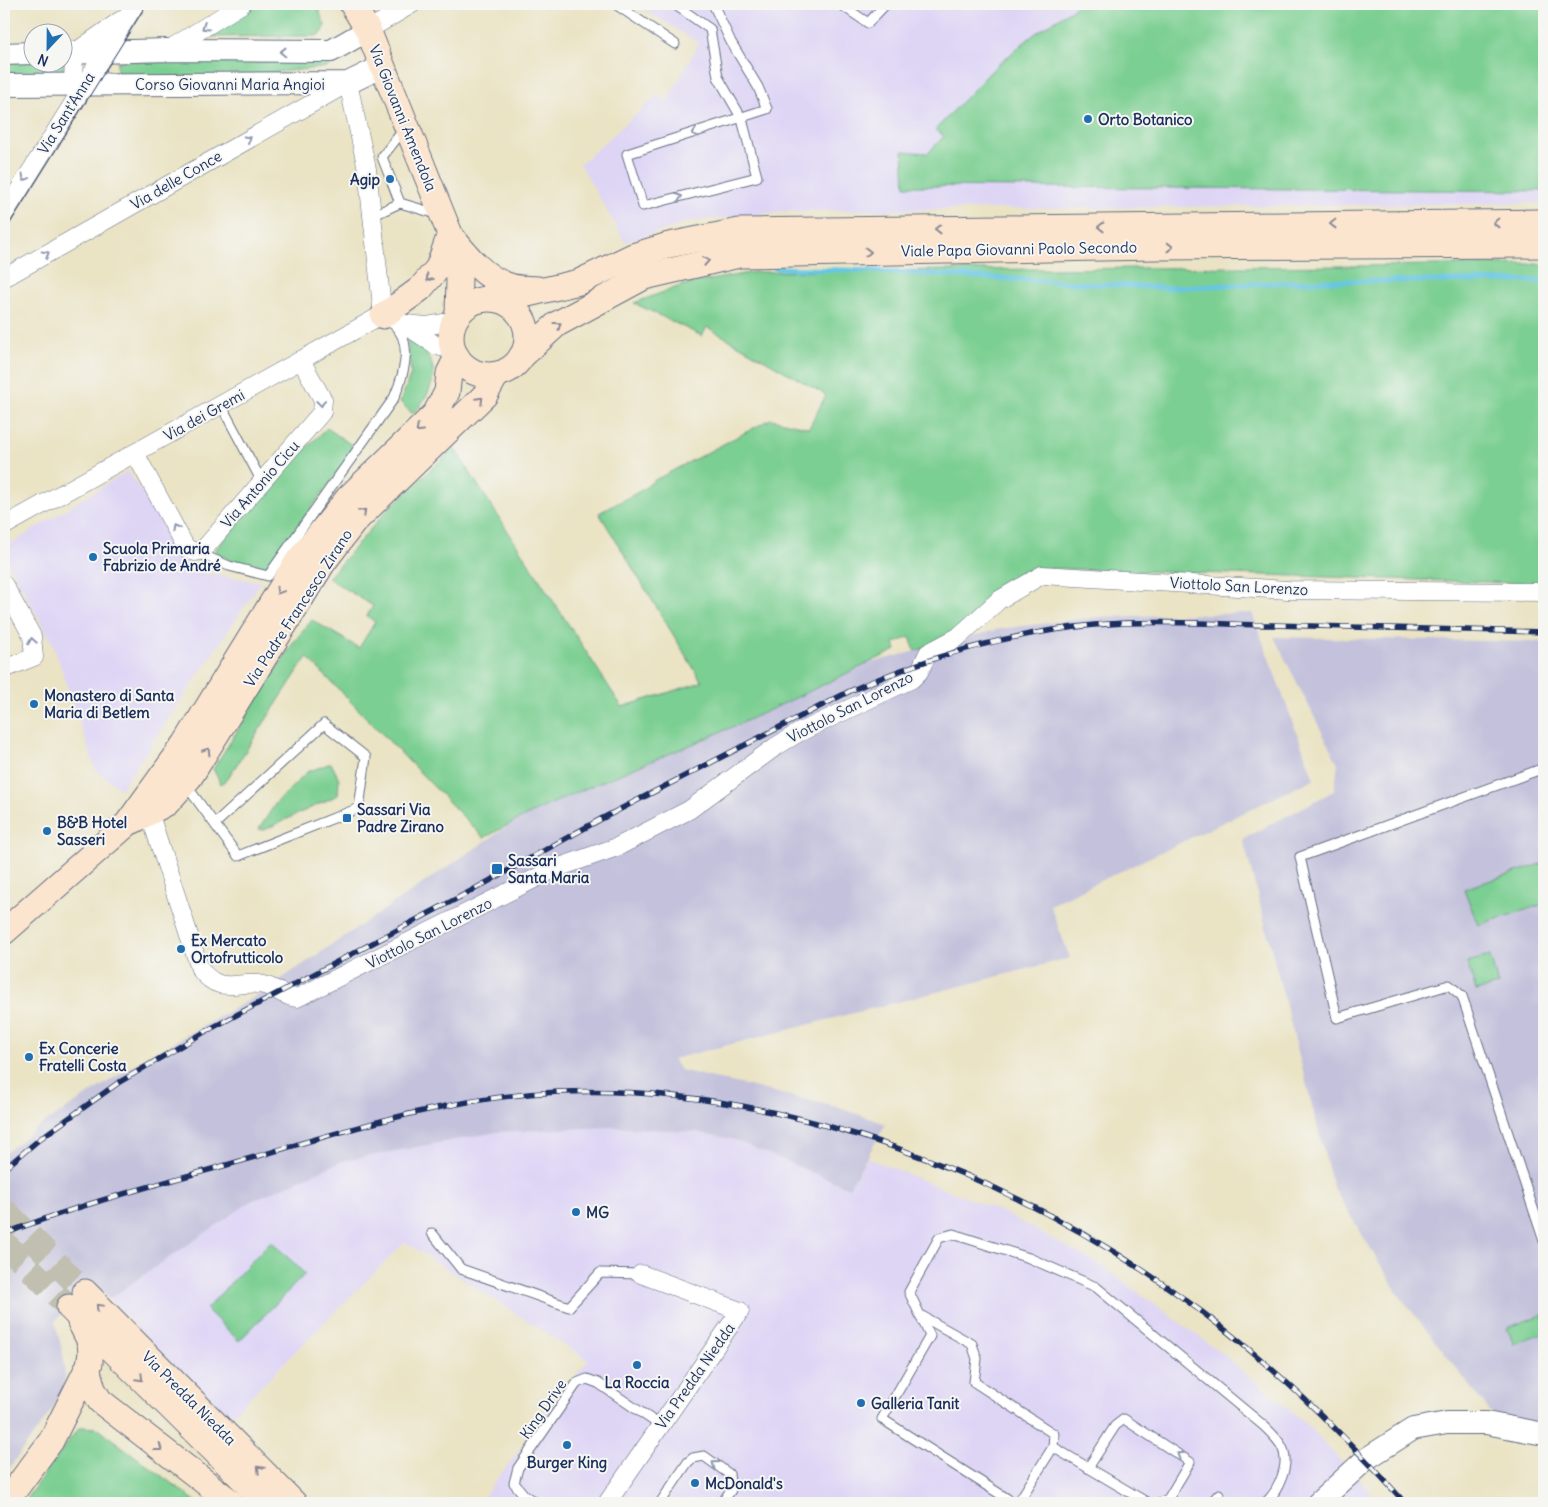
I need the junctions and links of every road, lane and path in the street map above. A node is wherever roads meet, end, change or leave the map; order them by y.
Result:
1 (242, 4) edge
2 (352, 4) edge
3 (412, 4) edge
4 (616, 4) edge
5 (674, 4) edge
6 (713, 4) edge
7 (840, 4) edge
8 (886, 4) edge
9 (132, 9) edge
10 (368, 30) junction
11 (675, 44) dead end
12 (72, 50) edge
13 (168, 50) junction
14 (72, 53) edge
15 (104, 53) junction
16 (4, 54) edge
17 (22, 54) edge
18 (72, 66) edge
19 (383, 66) junction
20 (348, 83) junction
21 (4, 85) edge
22 (78, 85) junction
23 (742, 119) junction
24 (407, 126) junction
25 (362, 148) junction
26 (382, 158) junction
27 (400, 203) junction
28 (4, 214) edge
29 (372, 216) junction
30 (1544, 222) edge
31 (446, 225) junction
32 (1544, 245) edge
33 (492, 277) junction
34 (4, 278) edge
35 (545, 290) junction
36 (505, 303) junction
37 (456, 318) junction
38 (395, 320) junction
39 (449, 356) junction
40 (521, 357) junction
41 (301, 360) junction
42 (497, 374) junction
43 (221, 405) junction
44 (135, 453) junction
45 (262, 482) junction
46 (4, 526) edge
47 (195, 552) junction
48 (4, 585) edge
49 (1544, 592) edge
50 (4, 669) edge
51 (1544, 768) edge
52 (178, 774) junction
53 (149, 812) junction
54 (127, 824) junction
55 (215, 824) junction
56 (4, 932) edge
57 (432, 1233) dead end
58 (1544, 1241) edge
59 (641, 1274) joint
60 (76, 1304) junction
61 (920, 1314) junction
62 (105, 1343) junction
63 (138, 1346) junction
64 (90, 1364) junction
65 (120, 1418) junction
66 (661, 1426) junction
67 (1544, 1434) edge
68 (50, 1440) junction
69 (1053, 1447) junction
70 (1088, 1468) junction
71 (1219, 1494) dead end
72 (5, 1503) edge
73 (232, 1503) edge
74 (267, 1503) edge
75 (294, 1503) edge
76 (537, 1503) edge
77 (607, 1503) edge
78 (660, 1503) edge
79 (722, 1503) edge
80 (1014, 1503) edge
81 (1018, 1503) edge
82 (1148, 1503) edge
83 (1158, 1503) edge
84 (1211, 1503) edge
85 (1265, 1503) edge
86 (1318, 1503) edge

1 -> 13 street
2 - 10 main road, Via Giovanni Amendola
3 - 10 street
4 - 11 lane
5 - 23 lane
6 - 23 lane
7 - 8 lane
9 - 12 street, Via Sant'Anna
9 - 15 street, Via Sant'Anna
10 -> 13 street
10 - 19 main road, Via Giovanni Amendola
13 - 15 street
14 - 15 street
15 - 22 street, Via Sant'Anna
16 - 17 street
18 - 22 street
19 - 20 street, Corso Giovanni Maria Angioi
19 - 24 main road, Via Giovanni Amendola
20 - 22 street, Corso Giovanni Maria Angioi
20 - 25 street
34 -> 20 street, Via delle Conce
21 - 22 street, Corso Giovanni Maria Angioi
22 -> 28 street, Via Sant'Anna
23 -> 23 lane
24 - 26 lane
24 - 31 main road, Via Giovanni Amendola
25 - 26 lane
25 - 29 street
26 - 27 lane
27 - 29 lane
27 - 31 lane
29 - 38 street
30 -> 35 main road, Viale Papa Giovanni Paolo Secondo
31 - 33 main road, Via Giovanni Amendola
31 - 37 main road, Via Giovanni Amendola
31 -> 38 main road
40 -> 32 main road, Viale Papa Giovanni Paolo Secondo
33 - 35 main road
33 - 36 main road, Via Giovanni Amendola
35 - 36 main road, Viale Papa Giovanni Paolo Secondo
36 - 37 main road
36 - 40 main road
37 - 38 street, Via dei Gremi
37 - 39 main road
38 - 39 street
38 - 41 street, Via dei Gremi
38 - 47 lane
39 - 42 main road
39 -> 52 main road, Via Padre Francesco Zirano
40 - 42 main road
41 - 43 street, Via dei Gremi
41 -> 45 street, Via Antonio Cicu
52 -> 42 main road, Via Padre Francesco Zirano
43 - 44 street, Via dei Gremi
43 - 45 lane
44 - 46 street, Via dei Gremi
47 -> 44 street
45 - 47 street, Via Antonio Cicu
50 -> 48 street
49 - 53 street, Viottolo San Lorenzo
51 - 58 lane
52 - 53 main road, Via Padre Francesco Zirano
52 - 54 main road, Via Padre Francesco Zirano
52 - 55 lane
53 - 54 main road, Via Padre Francesco Zirano
54 - 56 main road, Via Padre Francesco Zirano
55 - 55 lane
57 - 59 lane
59 - 66 street, Via Predda Niedda
60 - 62 main road, Via Predda Niedda
63 -> 60 main road, Via Predda Niedda
60 - 64 main road
61 - 69 lane
61 - 80 lane
61 - 85 lane
62 - 63 main road
62 - 64 main road
62 -> 74 main road, Via Predda Niedda
75 -> 63 main road, Via Predda Niedda
64 - 65 main road
64 - 68 main road
65 - 68 main road
65 -> 73 main road
66 - 76 lane, King Drive
66 - 77 street, Via Predda Niedda
67 - 86 street
68 - 72 main road
69 - 70 lane
69 - 81 lane
70 - 82 lane
83 -> 70 lane
71 - 84 lane
79 -> 78 lane

